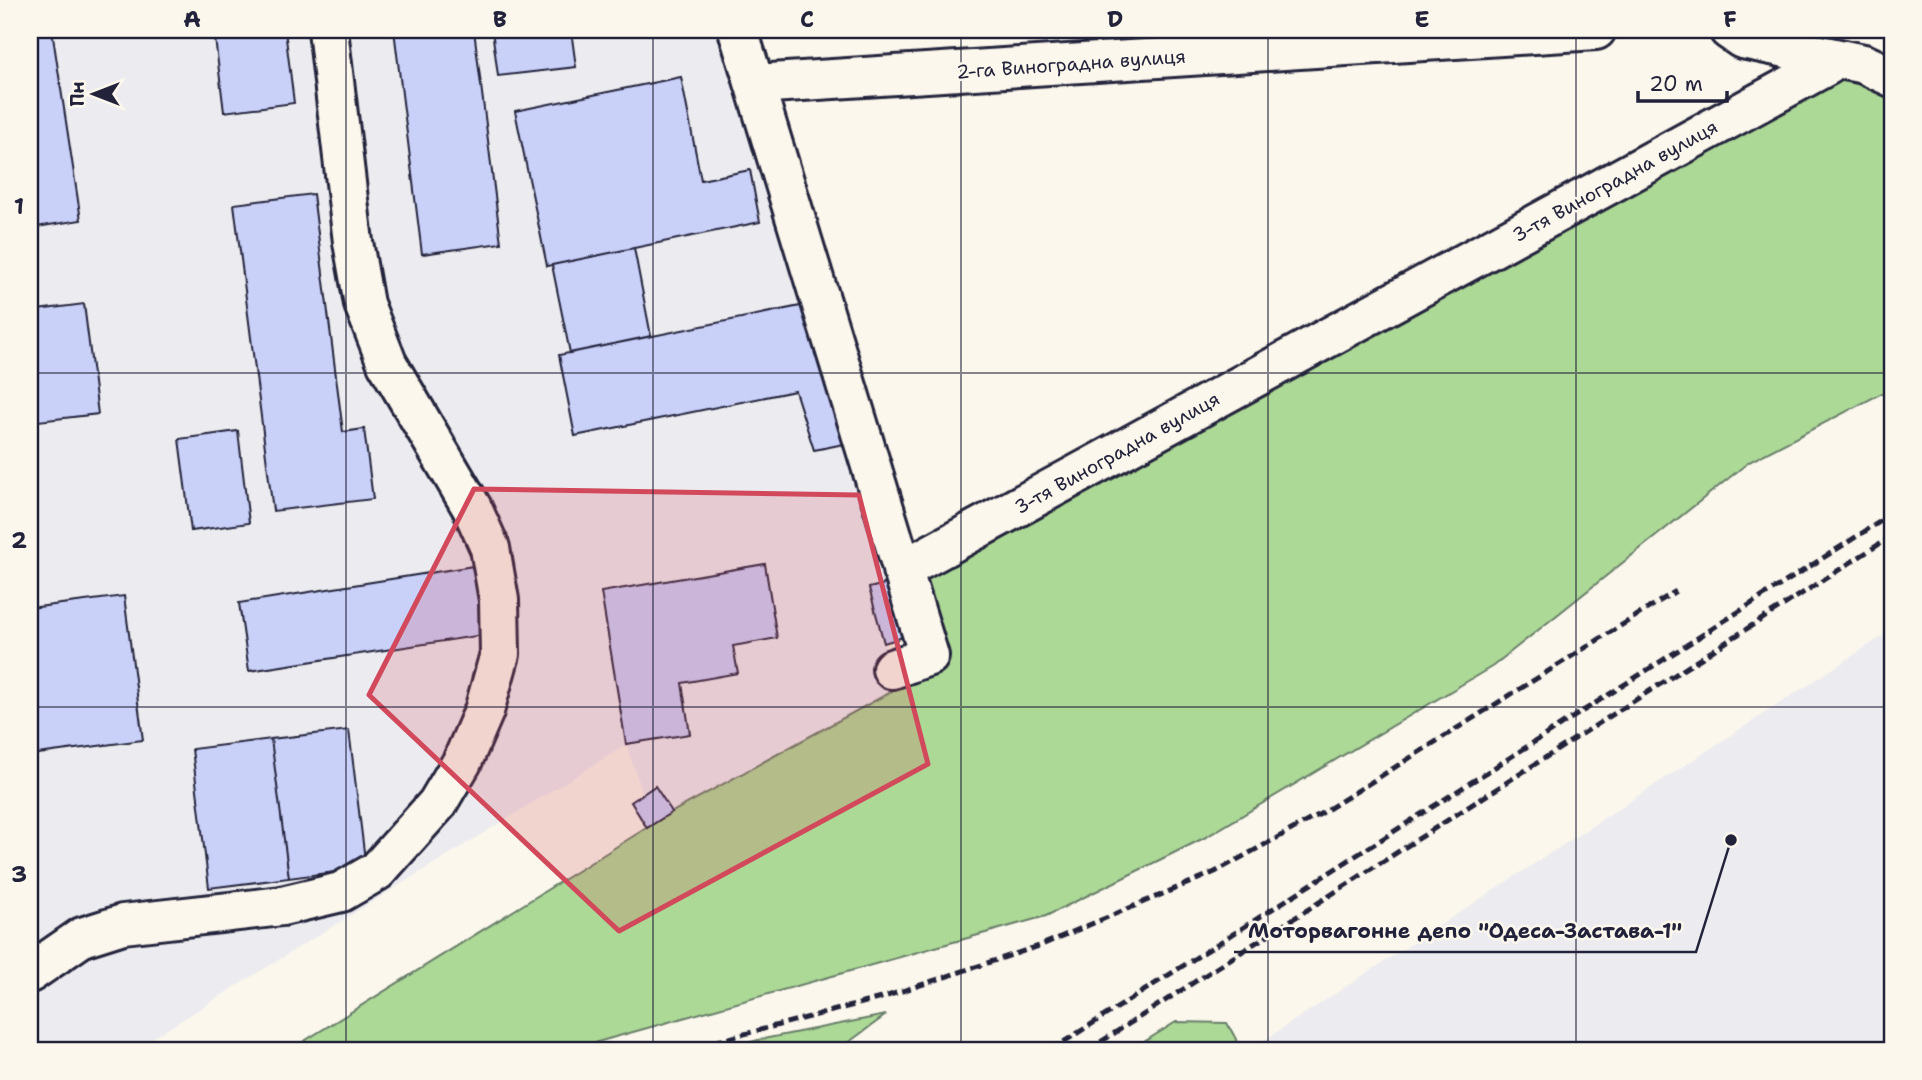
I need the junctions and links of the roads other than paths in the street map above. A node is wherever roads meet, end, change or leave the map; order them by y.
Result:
1 (328, 30) edge
2 (737, 30) edge
3 (1596, 30) edge
4 (1728, 30) edge
5 (1828, 65) dead end
6 (1892, 77) edge
7 (755, 84) junction
8 (902, 570) junction
9 (892, 669) dead end
10 (30, 973) edge

1 - 10 street
2 - 7 street
3 - 7 street, 2-га Виноградна вулиця
4 - 6 street
5 - 8 street, 3-тя Виноградна вулиця
7 - 8 street
8 - 9 street

